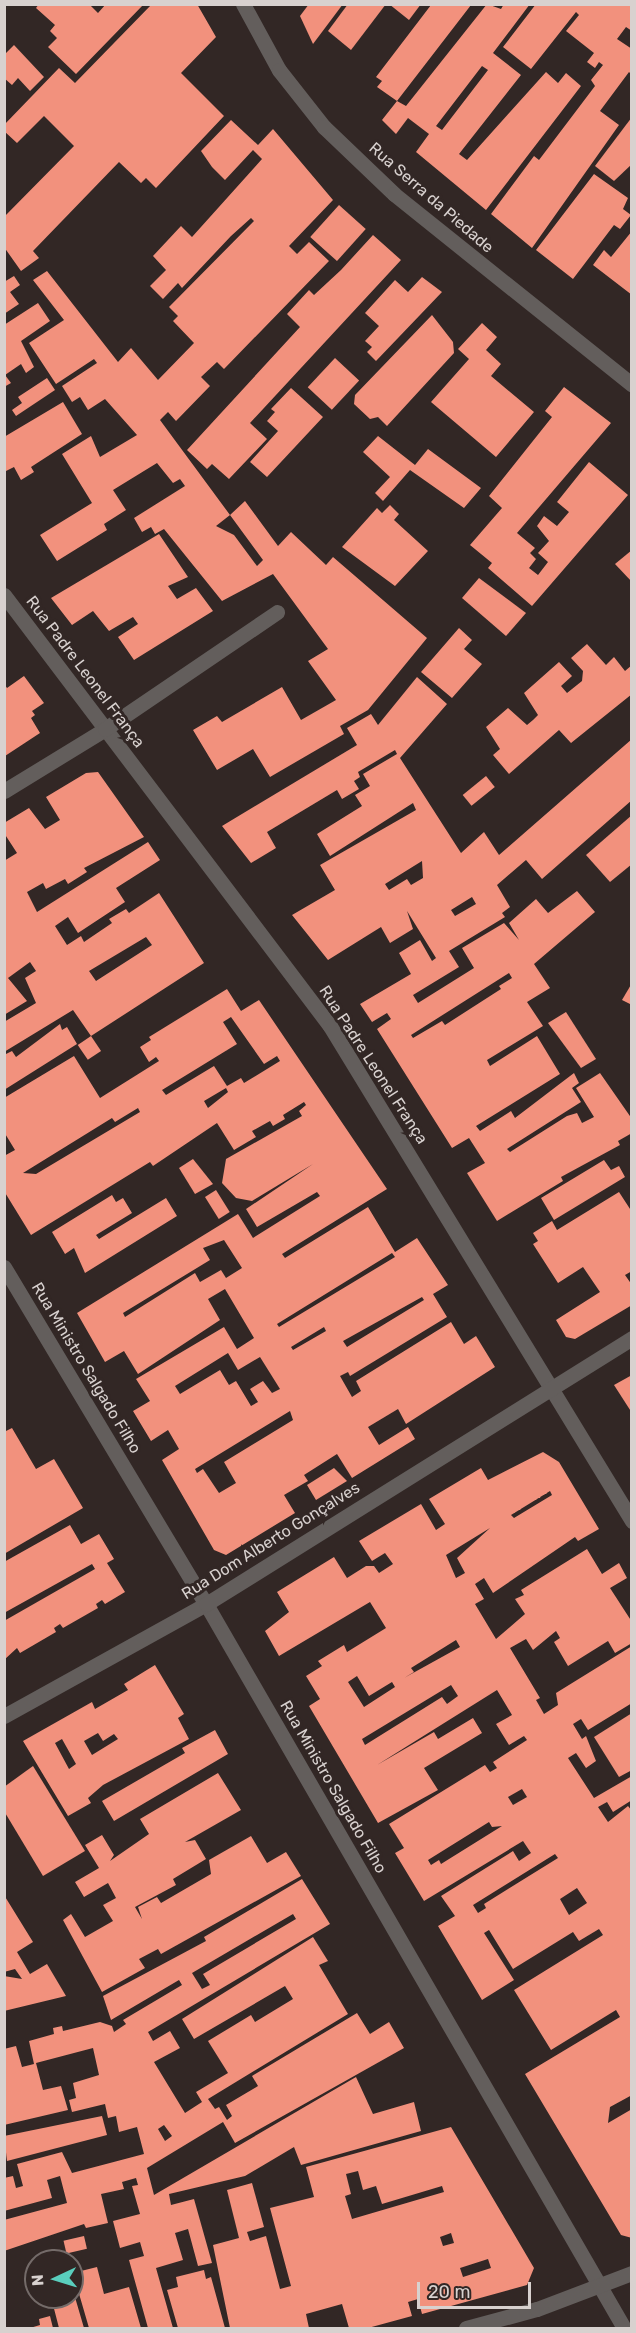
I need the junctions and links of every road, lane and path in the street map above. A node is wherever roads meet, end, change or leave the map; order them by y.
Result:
1 (243, 4) edge
2 (632, 385) edge
3 (4, 595) edge
4 (277, 612) dead end
5 (105, 729) junction
6 (4, 791) edge
7 (4, 1267) edge
8 (632, 1338) edge
9 (552, 1387) junction
10 (632, 1521) edge
11 (206, 1604) junction
12 (4, 1716) edge
13 (632, 2273) edge
14 (599, 2285) junction
15 (466, 2328) edge
16 (624, 2328) edge

1 - 2 street, Rua Serra da Piedade
3 - 5 street, Rua Padre Leonel França
4 - 5 street
5 - 6 street
5 - 9 street, Rua Padre Leonel França
7 - 11 street, Rua Ministro Salgado Filho
8 - 9 street, Rua Dom Alberto Gonçalves
9 - 10 street, Rua Padre Leonel França
9 - 11 street, Rua Dom Alberto Gonçalves
11 - 12 street, Rua Dom Alberto Gonçalves
11 - 14 street, Rua Ministro Salgado Filho
13 - 14 street
14 - 15 street
14 - 16 street, Rua Ministro Salgado Filho

